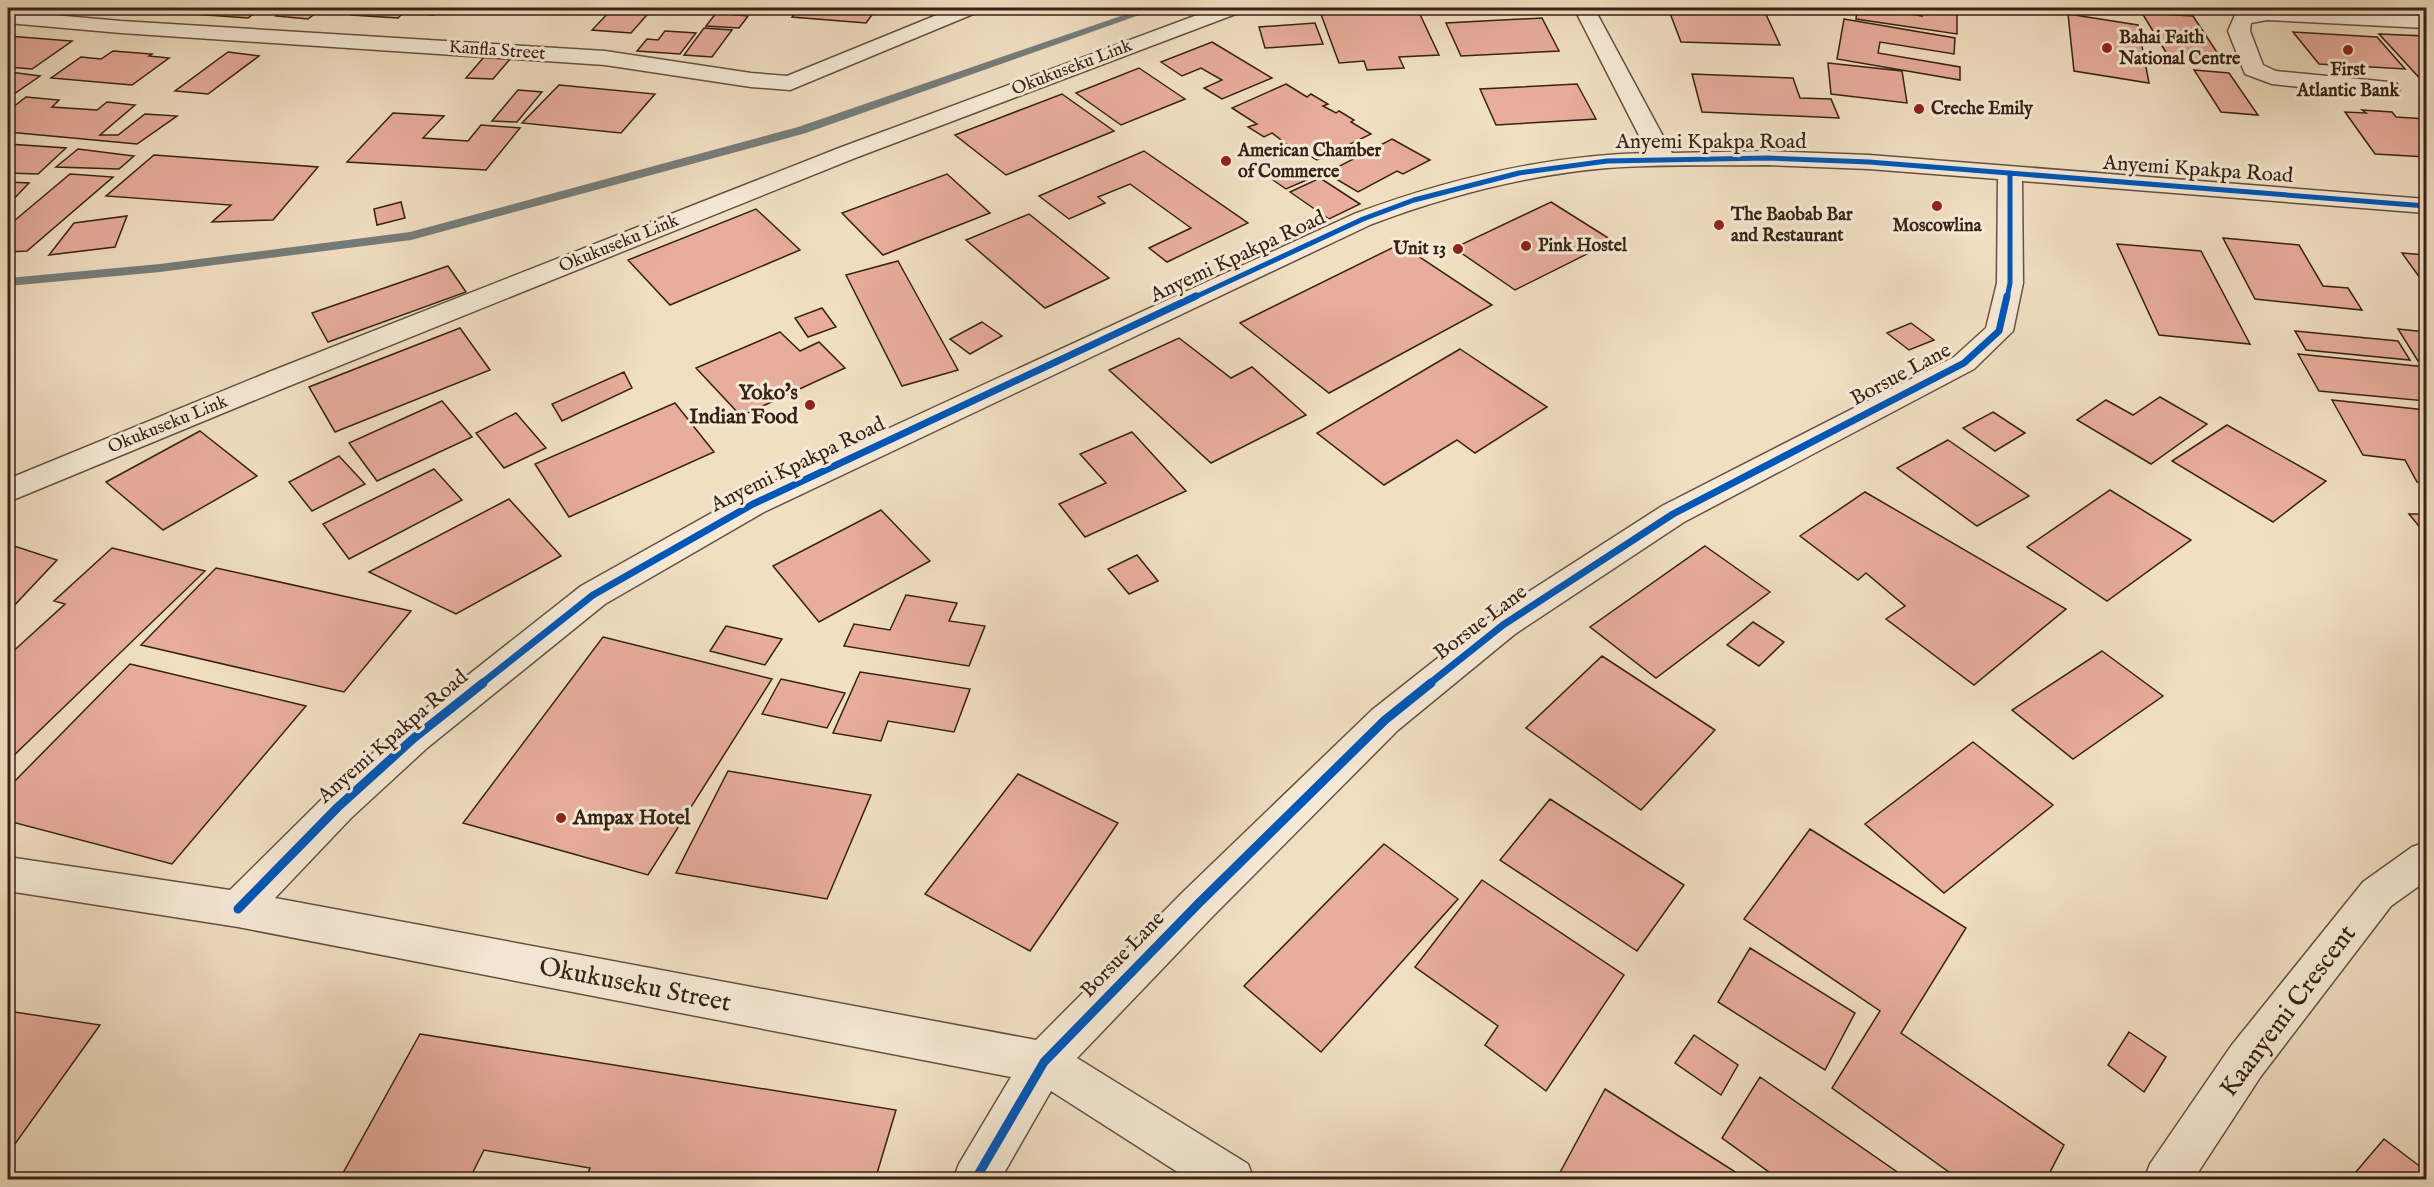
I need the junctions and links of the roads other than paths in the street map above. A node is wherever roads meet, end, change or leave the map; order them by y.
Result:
1 (971, 8) edge
2 (1234, 8) edge
3 (1584, 8) edge
4 (8, 17) edge
5 (2427, 22) edge
6 (2389, 89) dead end
7 (1663, 159) junction
8 (2010, 173) junction
9 (2427, 206) edge
10 (8, 491) edge
11 (2427, 860) edge
12 (8, 874) edge
13 (238, 909) junction
14 (1044, 1062) junction
15 (975, 1179) edge
16 (1232, 1179) edge
17 (2166, 1179) edge

1 - 4 street, Kanfla Street
2 - 10 street, Okukuseku Link
3 - 7 street
5 - 6 street
7 - 8 street, Anyemi Kpakpa Road
7 - 13 street, Anyemi Kpakpa Road
8 - 9 street, Anyemi Kpakpa Road
8 - 14 street, Borsue Lane
11 - 17 street, Kaanyemi Crescent
12 - 13 street, Okukuseku Street
13 - 14 street, Okukuseku Street
14 - 15 street, Borsue Lane
14 - 16 street, Okukuseku Street

